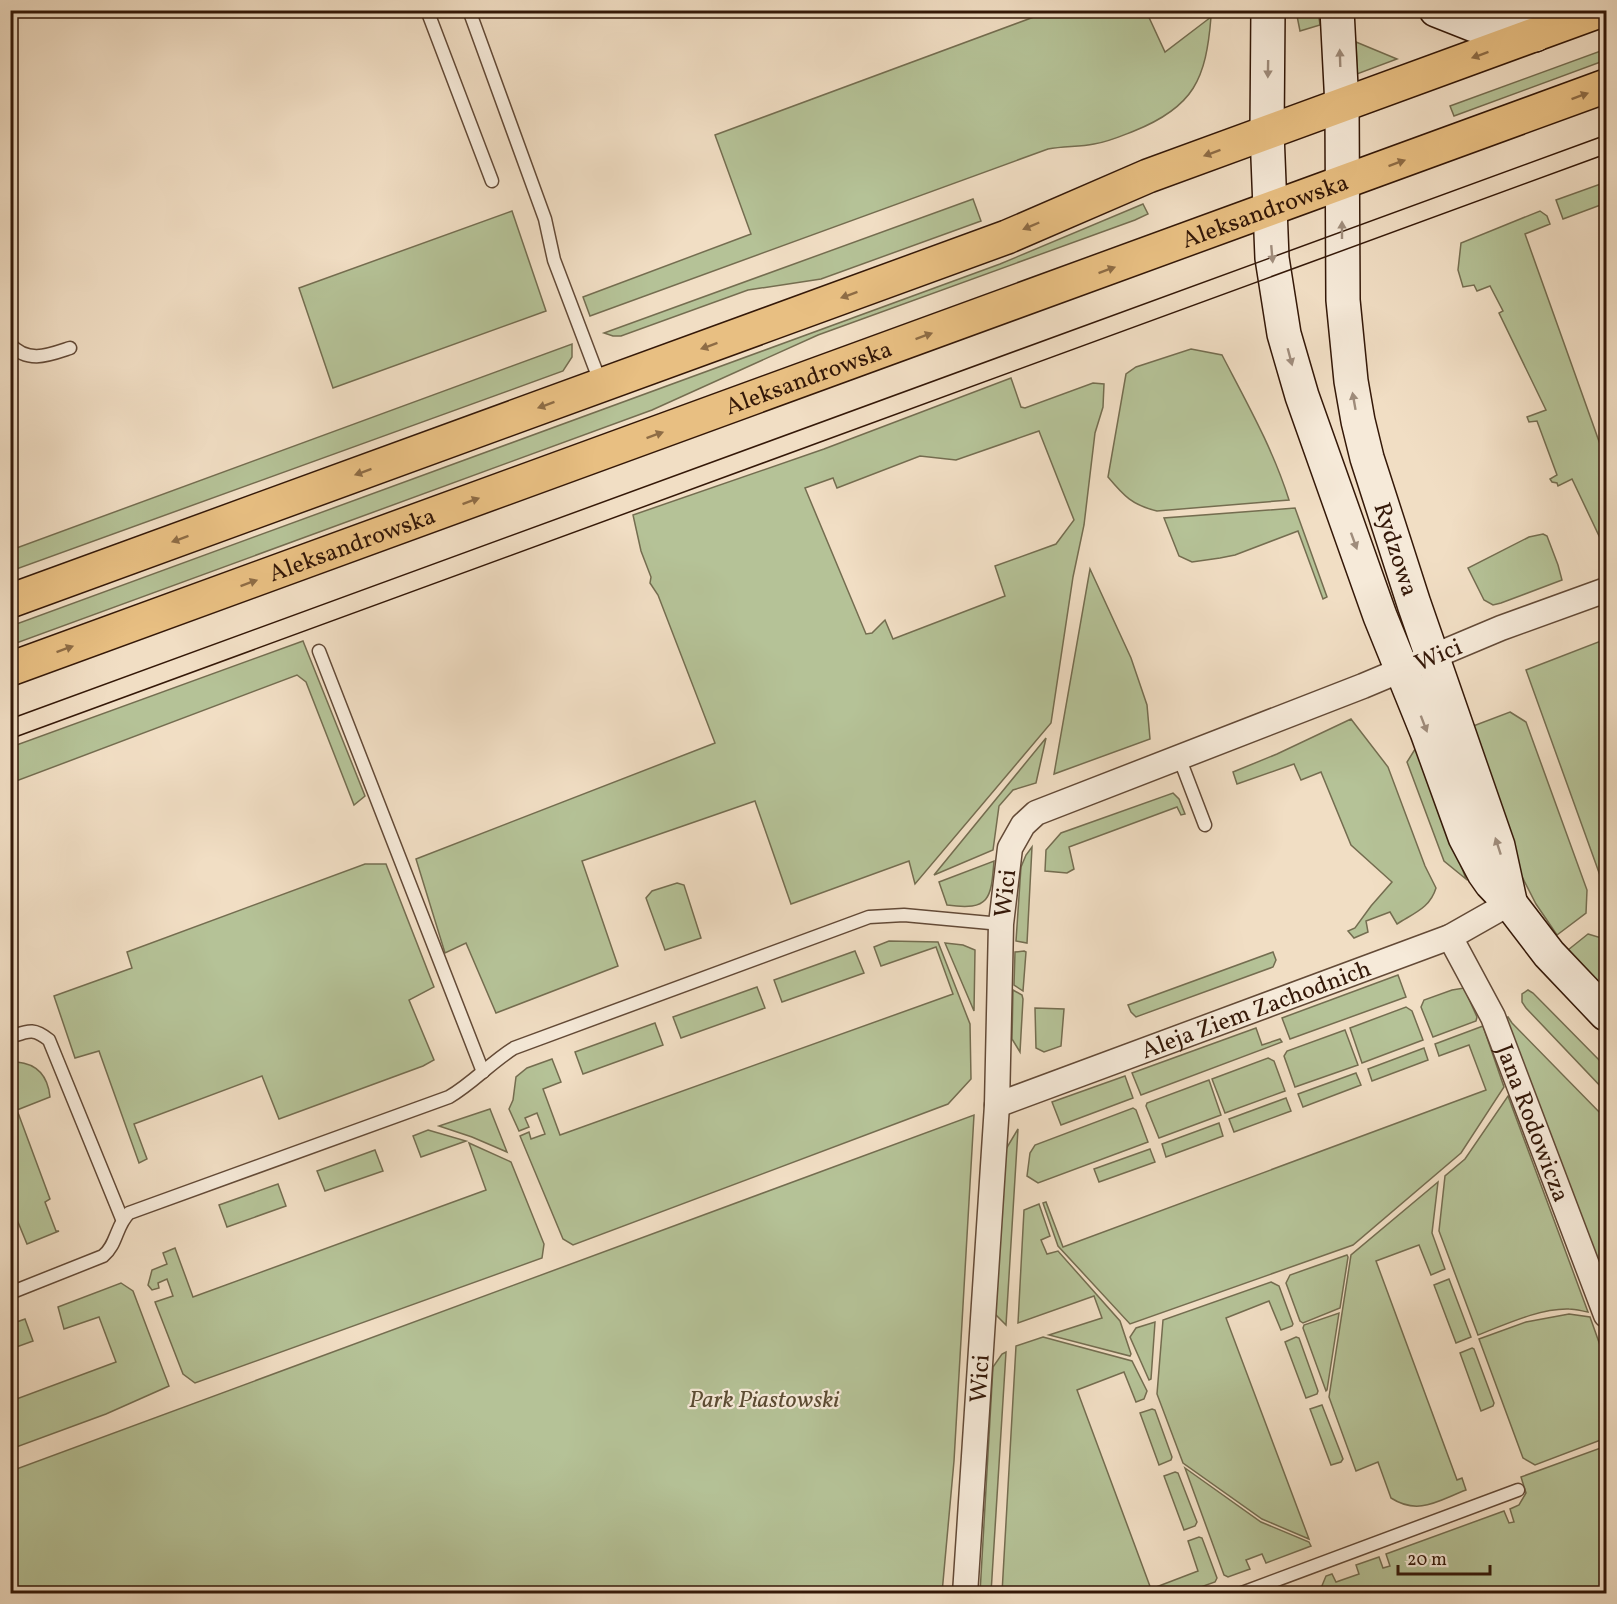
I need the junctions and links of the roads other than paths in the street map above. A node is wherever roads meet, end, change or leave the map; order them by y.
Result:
1 (427, 10) edge
2 (470, 10) edge
3 (1268, 10) edge
4 (1337, 10) edge
5 (1436, 10) edge
6 (1602, 10) edge
7 (1535, 35) junction
8 (1606, 86) edge
9 (1342, 106) junction
10 (1267, 133) junction
11 (492, 181) dead end
12 (1342, 183) junction
13 (1269, 209) junction
14 (10, 344) edge
15 (70, 348) dead end
16 (601, 385) junction
17 (1606, 590) edge
18 (10, 601) edge
19 (319, 651) dead end
20 (1432, 657) junction
21 (10, 669) edge
22 (1402, 670) junction
23 (1179, 757) junction
24 (1205, 825) dead end
25 (1510, 903) junction
26 (1001, 924) junction
27 (1450, 937) junction
28 (1606, 1014) edge
29 (10, 1037) edge
30 (483, 1072) junction
31 (997, 1105) junction
32 (122, 1220) junction
33 (10, 1293) edge
34 (1606, 1315) edge
35 (1518, 1490) dead end
36 (965, 1593) edge
37 (1239, 1593) edge

1 - 11 lane
2 - 16 lane
3 -> 10 street, Rydzowa
9 -> 4 street, Rydzowa
5 - 7 street
6 - 7 main road
7 -> 9 main road
12 -> 8 main road, Aleksandrowska
9 - 10 main road
9 - 12 street, Rydzowa
10 - 13 street, Rydzowa
10 -> 16 main road
12 - 13 main road, Aleksandrowska
20 -> 12 street, Rydzowa
21 -> 13 main road, Aleksandrowska
13 -> 22 street, Rydzowa
14 - 15 lane
16 -> 18 main road
17 - 20 street, Wici
19 - 30 lane
20 - 22 street, Wici
25 -> 20 street, Rydzowa
22 - 23 street, Wici
22 -> 25 street, Rydzowa
23 - 24 lane
23 - 26 street, Wici
25 - 27 street, Aleja Ziem Zachodnich
25 - 28 street, Rydzowa
26 - 30 lane
26 - 31 street, Wici
27 - 31 street, Aleja Ziem Zachodnich
27 - 34 street, Jana Rodowicza
29 - 32 lane
30 - 32 lane
31 - 36 street, Wici
32 - 33 lane
35 - 37 lane

